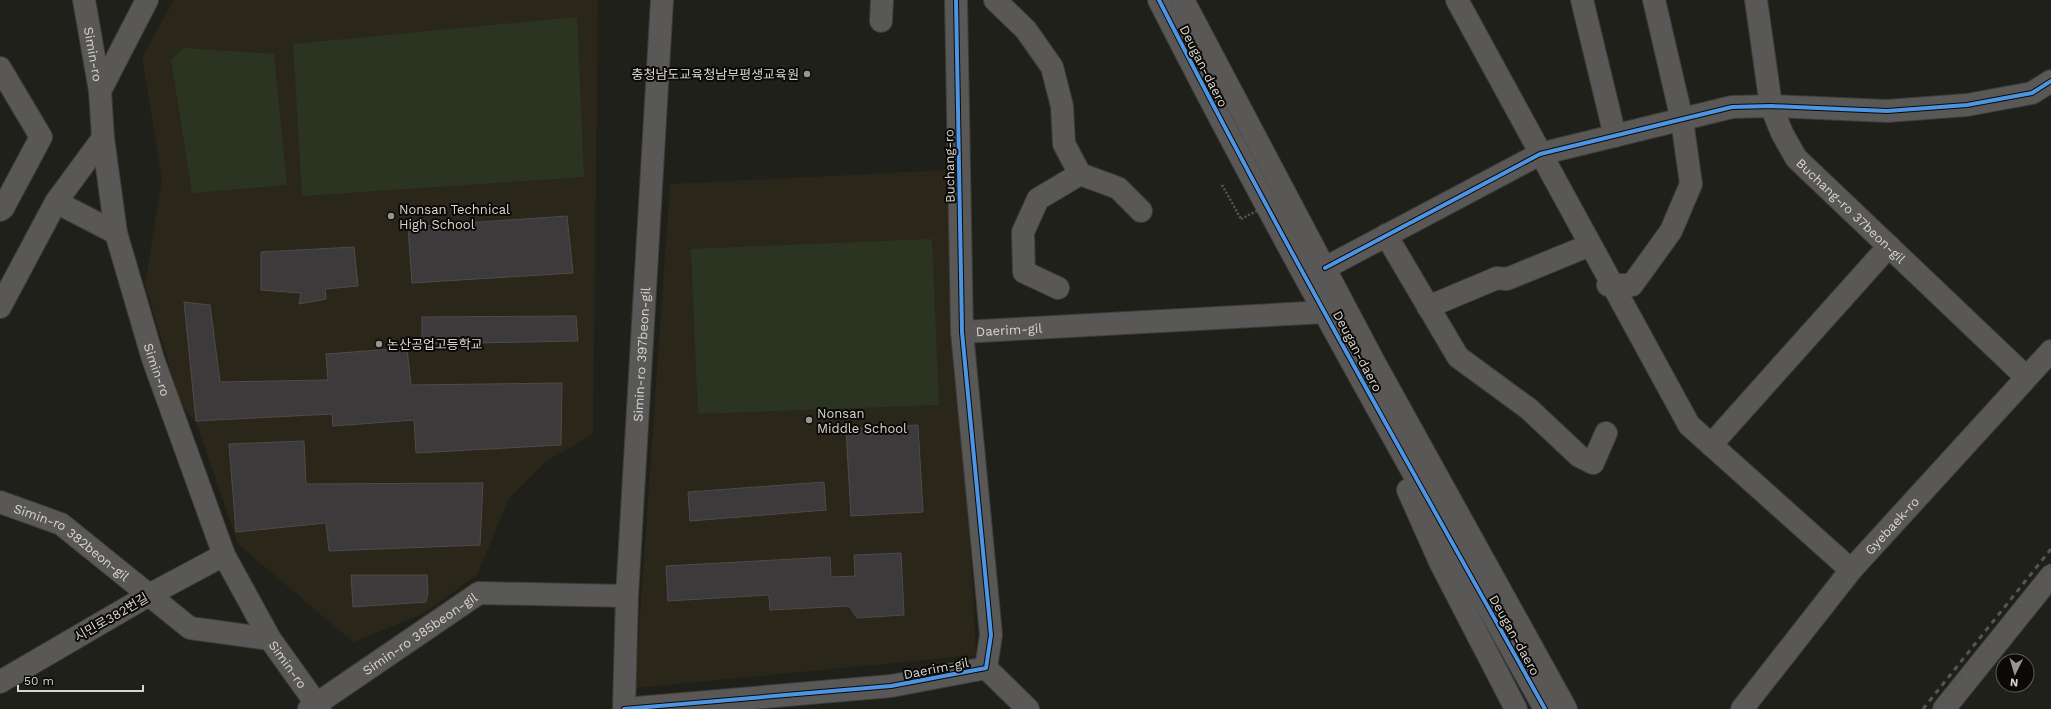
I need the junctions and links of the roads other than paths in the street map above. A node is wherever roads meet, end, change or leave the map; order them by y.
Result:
1 (84, 0) edge
2 (147, 0) edge
3 (662, 0) edge
4 (956, 0) edge
5 (995, 0) edge
6 (1159, 0) edge
7 (1184, 0) edge
8 (1457, 0) edge
9 (1582, 0) edge
10 (1654, 0) edge
11 (1756, 0) edge
12 (0, 68) edge
13 (2051, 81) edge
14 (100, 90) junction
15 (1771, 106) junction
16 (1682, 120) junction
17 (1615, 136) junction
18 (103, 138) junction
19 (1540, 154) junction
20 (1080, 174) junction
21 (56, 202) junction
22 (0, 210) edge
23 (1141, 211) dead end
24 (116, 233) junction
25 (1386, 235) junction
26 (1590, 245) junction
27 (1889, 246) junction
28 (1325, 268) junction
29 (1610, 285) junction
30 (1058, 288) dead end
31 (0, 307) edge
32 (1428, 307) junction
33 (1325, 312) junction
34 (962, 332) junction
35 (2051, 351) edge
36 (1366, 367) junction
37 (2026, 377) junction
38 (1606, 433) dead end
39 (1711, 445) junction
40 (0, 502) edge
41 (224, 555) junction
42 (1851, 570) junction
43 (2051, 576) edge
44 (149, 594) junction
45 (627, 596) junction
46 (270, 639) junction
47 (986, 668) junction
48 (0, 682) edge
49 (1953, 706) edge
50 (315, 707) edge
51 (624, 709) edge
52 (1028, 709) edge
53 (1516, 709) edge
54 (1545, 709) edge
55 (1566, 709) edge
56 (1578, 709) edge
57 (1742, 709) edge

1 - 14 street, Simin-ro
2 - 14 street
3 - 45 street, Simin-ro 397beon-gil
4 - 34 street, Buchang-ro
5 - 20 street
6 - 33 street, Deugan-daero
7 - 28 street, Deugan-daero
8 - 19 street
9 - 17 street
10 - 16 street
11 - 15 street, Buchang-ro 37beon-gil
12 - 22 street
13 - 15 street
14 - 18 street, Simin-ro
15 - 16 street
15 - 27 street, Buchang-ro 37beon-gil
16 - 17 street
16 - 29 street
17 - 19 street
18 - 21 street
18 - 24 street, Simin-ro
19 - 25 street
19 - 26 street
20 - 23 street
20 - 30 street
21 - 24 street
21 - 31 street
24 - 41 street, Simin-ro
25 - 28 street
25 - 32 street
26 - 29 street
26 - 32 street
27 - 37 street, Buchang-ro 37beon-gil
27 - 39 street
28 - 36 street, Deugan-daero
29 - 39 street
32 - 38 street
33 - 34 street, Daerim-gil
33 - 36 street, Deugan-daero
34 - 47 street, Daerim-gil
35 - 37 street, Gyebaek-ro
36 - 53 street
36 - 54 street, Deugan-daero
36 - 55 street, Deugan-daero
36 - 56 street
37 - 42 street, Gyebaek-ro
39 - 42 street
40 - 44 street, Simin-ro 382beon-gil
41 - 44 street, 시민로382번길
41 - 46 street, Simin-ro
42 - 57 street, Gyebaek-ro
43 - 49 street
44 - 46 street, Simin-ro 382beon-gil
44 - 48 street, 시민로382번길
45 - 50 street, Simin-ro 385beon-gil
45 - 51 street, Simin-ro 397beon-gil
46 - 50 street, Simin-ro
47 - 51 street, Daerim-gil
47 - 52 street

